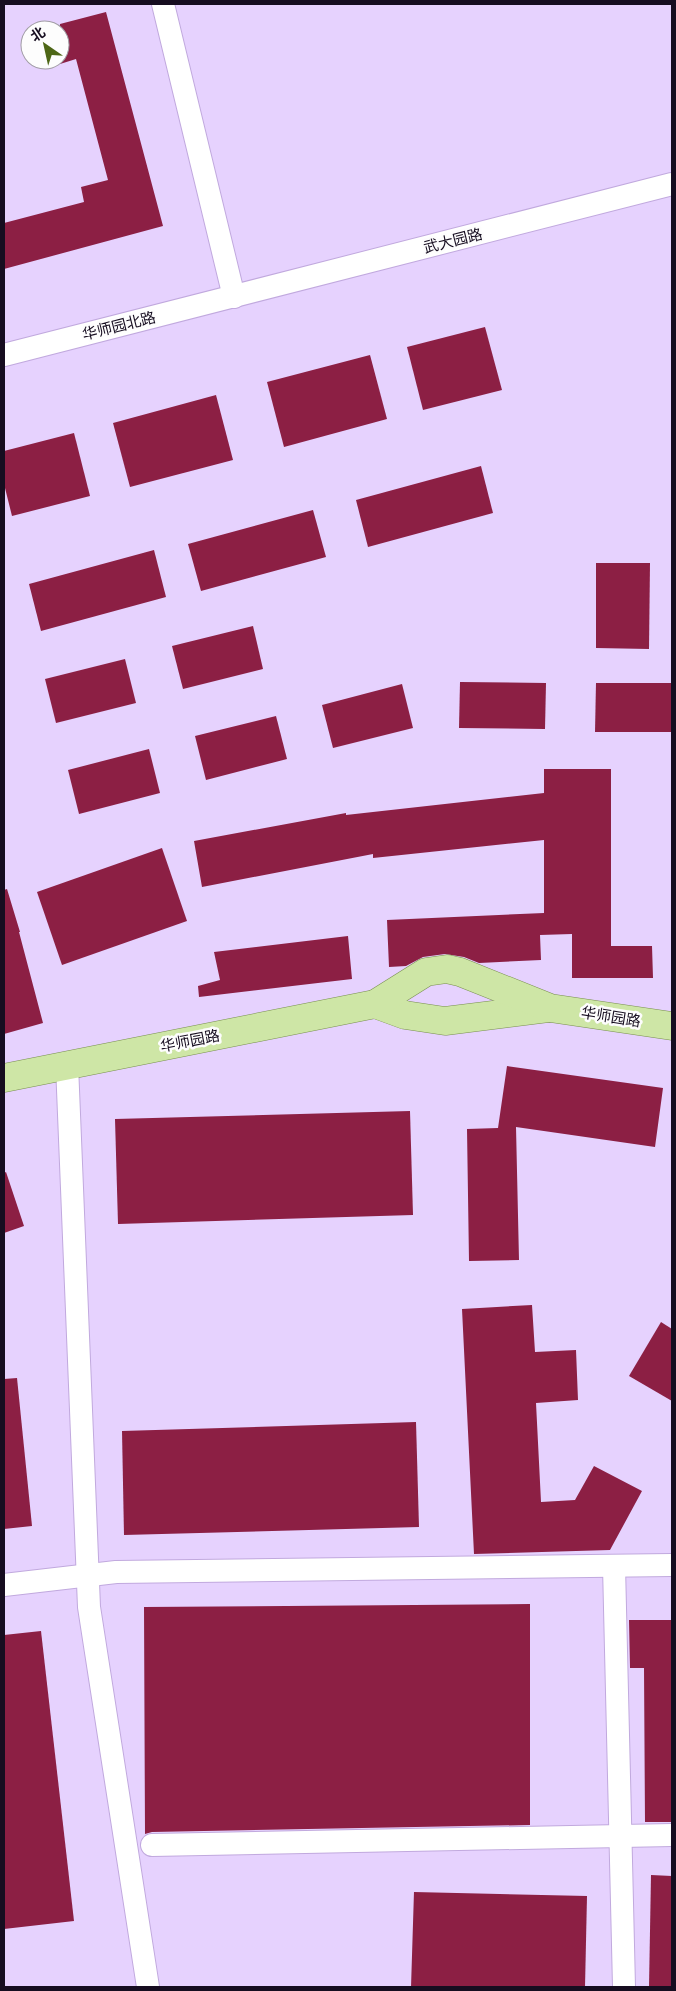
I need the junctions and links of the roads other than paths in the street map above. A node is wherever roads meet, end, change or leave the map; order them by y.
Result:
1 (163, 4) edge
2 (672, 184) edge
3 (234, 297) junction
4 (4, 355) edge
5 (375, 1004) junction
6 (550, 1008) junction
7 (672, 1026) edge
8 (67, 1065) junction
9 (4, 1078) edge
10 (672, 1565) edge
11 (614, 1566) junction
12 (86, 1575) junction
13 (4, 1585) edge
14 (672, 1835) edge
15 (620, 1836) junction
16 (152, 1845) dead end
17 (148, 1987) edge
18 (624, 1987) edge

1 - 3 street
2 - 3 street, 武大园路
3 - 4 street, 华师园北路
5 - 6 main road
5 - 6 main road
5 - 8 main road, 华师园路
6 - 7 main road, 华师园路
8 - 9 main road, 华师园路
8 - 12 street
10 - 11 street
11 - 12 street
11 - 15 street
12 - 13 street
12 - 17 street
14 - 15 street
15 - 16 street
15 - 18 street

